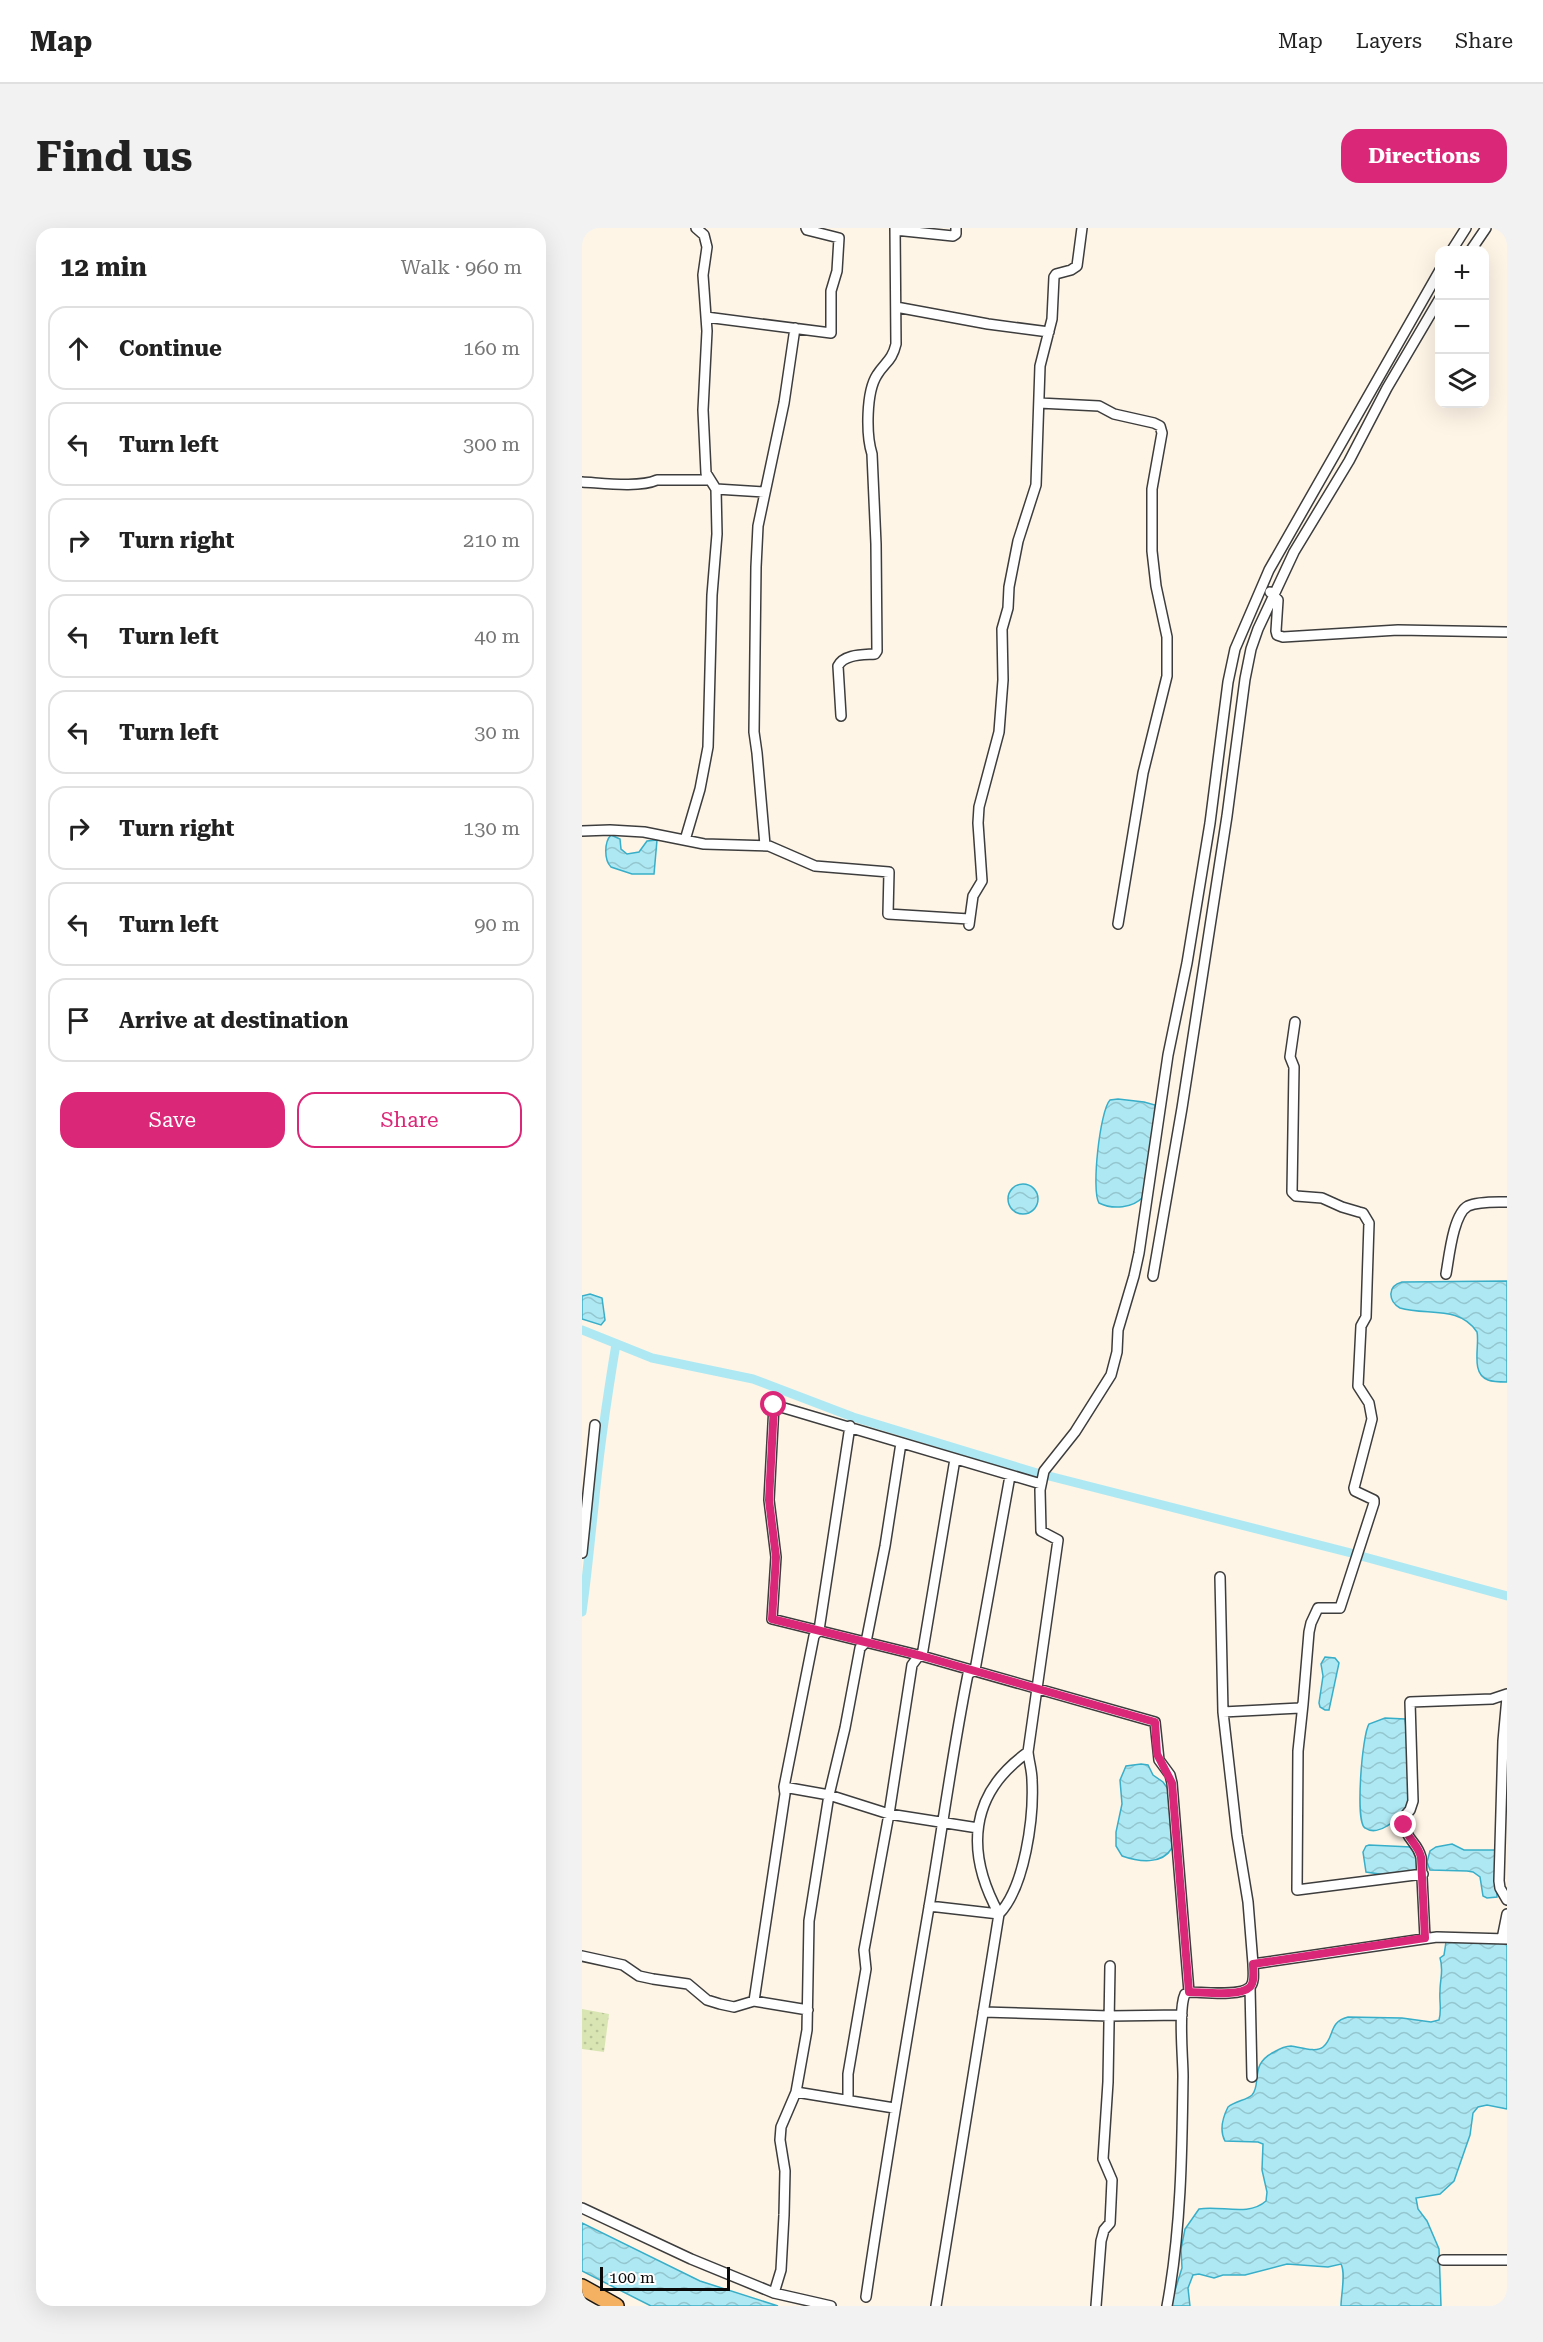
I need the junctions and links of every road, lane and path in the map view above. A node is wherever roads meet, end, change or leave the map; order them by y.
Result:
1 (696, 228) edge
2 (806, 228) edge
3 (956, 228) edge
4 (1082, 228) edge
5 (1466, 228) edge
6 (1486, 228) edge
7 (895, 229) edge
8 (1455, 246) edge
9 (1474, 246) edge
10 (1435, 279) edge
11 (1439, 300) edge
12 (896, 307) junction
13 (706, 317) junction
14 (795, 328) junction
15 (1049, 332) junction
16 (1039, 403) junction
17 (709, 480) junction
18 (582, 482) edge
19 (716, 489) junction
20 (765, 492) junction
21 (1260, 587) junction
22 (1274, 595) junction
23 (1507, 632) edge
24 (841, 716) dead end
25 (582, 831) edge
26 (685, 840) junction
27 (765, 845) junction
28 (1118, 924) dead end
29 (1295, 1022) dead end
30 (1507, 1202) edge
31 (1446, 1274) dead end
32 (1153, 1276) dead end
33 (595, 1425) dead end
34 (850, 1426) junction
35 (901, 1443) junction
36 (955, 1459) junction
37 (1010, 1476) junction
38 (1041, 1484) junction
39 (582, 1553) edge
40 (1220, 1576) dead end
41 (819, 1630) junction
42 (866, 1642) junction
43 (922, 1656) junction
44 (975, 1670) junction
45 (1038, 1690) junction
46 (1507, 1695) edge
47 (1303, 1704) junction
48 (1223, 1712) junction
49 (1028, 1752) junction
50 (784, 1787) junction
51 (829, 1795) junction
52 (889, 1814) junction
53 (942, 1823) junction
54 (978, 1828) junction
55 (1423, 1874) junction
56 (1507, 1900) edge
57 (929, 1906) junction
58 (999, 1914) junction
59 (1507, 1914) edge
60 (1425, 1938) junction
61 (1504, 1939) edge
62 (582, 1956) edge
63 (1253, 1964) junction
64 (1110, 1966) dead end
65 (1250, 1987) junction
66 (1189, 1992) junction
67 (754, 2001) junction
68 (808, 2010) junction
69 (983, 2012) junction
70 (1182, 2015) junction
71 (1109, 2016) junction
72 (1252, 2077) dead end
73 (796, 2092) junction
74 (848, 2100) junction
75 (894, 2108) junction
76 (582, 2208) edge
77 (1443, 2260) dead end
78 (1507, 2260) edge
79 (582, 2288) edge
80 (774, 2293) junction
81 (866, 2297) dead end
82 (616, 2306) edge
83 (831, 2306) edge
84 (936, 2306) edge
85 (1096, 2306) edge
86 (1167, 2306) edge

1 - 13 street
2 - 14 street
3 - 7 street
4 - 15 street
5 - 8 street
6 - 9 street
7 - 12 street
10 - 21 street
11 - 22 street
12 - 15 street
12 - 24 street
13 - 14 street
13 - 17 street
14 - 20 street
15 - 16 street
16 - 27 street
16 - 28 street
17 - 18 street
17 - 19 street
19 - 20 street
19 - 26 street
20 - 27 street
21 - 22 street
21 - 38 street
22 - 23 street
22 - 32 street
25 - 26 street
26 - 27 street
29 - 47 street
30 - 31 street
33 - 39 street
34 - 35 street
34 - 41 street
34 - 41 street
35 - 36 street
35 - 42 street
36 - 37 street
36 - 43 street
37 - 38 street
37 - 44 street
38 - 45 street
40 - 48 street
41 - 42 street
41 - 50 street
42 - 43 street
42 - 51 street
43 - 44 street
43 - 52 street
44 - 45 street
44 - 53 street
45 - 49 street
45 - 66 street
46 - 55 street
46 - 56 street
47 - 48 street
47 - 55 street
48 - 63 street
49 - 54 street
49 - 58 street
50 - 51 street
50 - 67 street
51 - 52 street
51 - 68 street
52 - 53 street
52 - 74 street
53 - 54 street
53 - 57 street
54 - 58 street
55 - 60 street
57 - 58 street
57 - 75 street
58 - 69 street
59 - 61 street
60 - 61 street
60 - 63 street
62 - 67 street
63 - 65 street
64 - 71 street
65 - 66 street
65 - 72 street
66 - 70 street
67 - 68 street
68 - 73 street
69 - 71 street
69 - 84 street
70 - 71 street
70 - 86 street
71 - 85 street
73 - 74 street
73 - 80 street
74 - 75 street
75 - 81 street
76 - 80 street
77 - 78 street
79 - 82 main road
80 - 83 street

